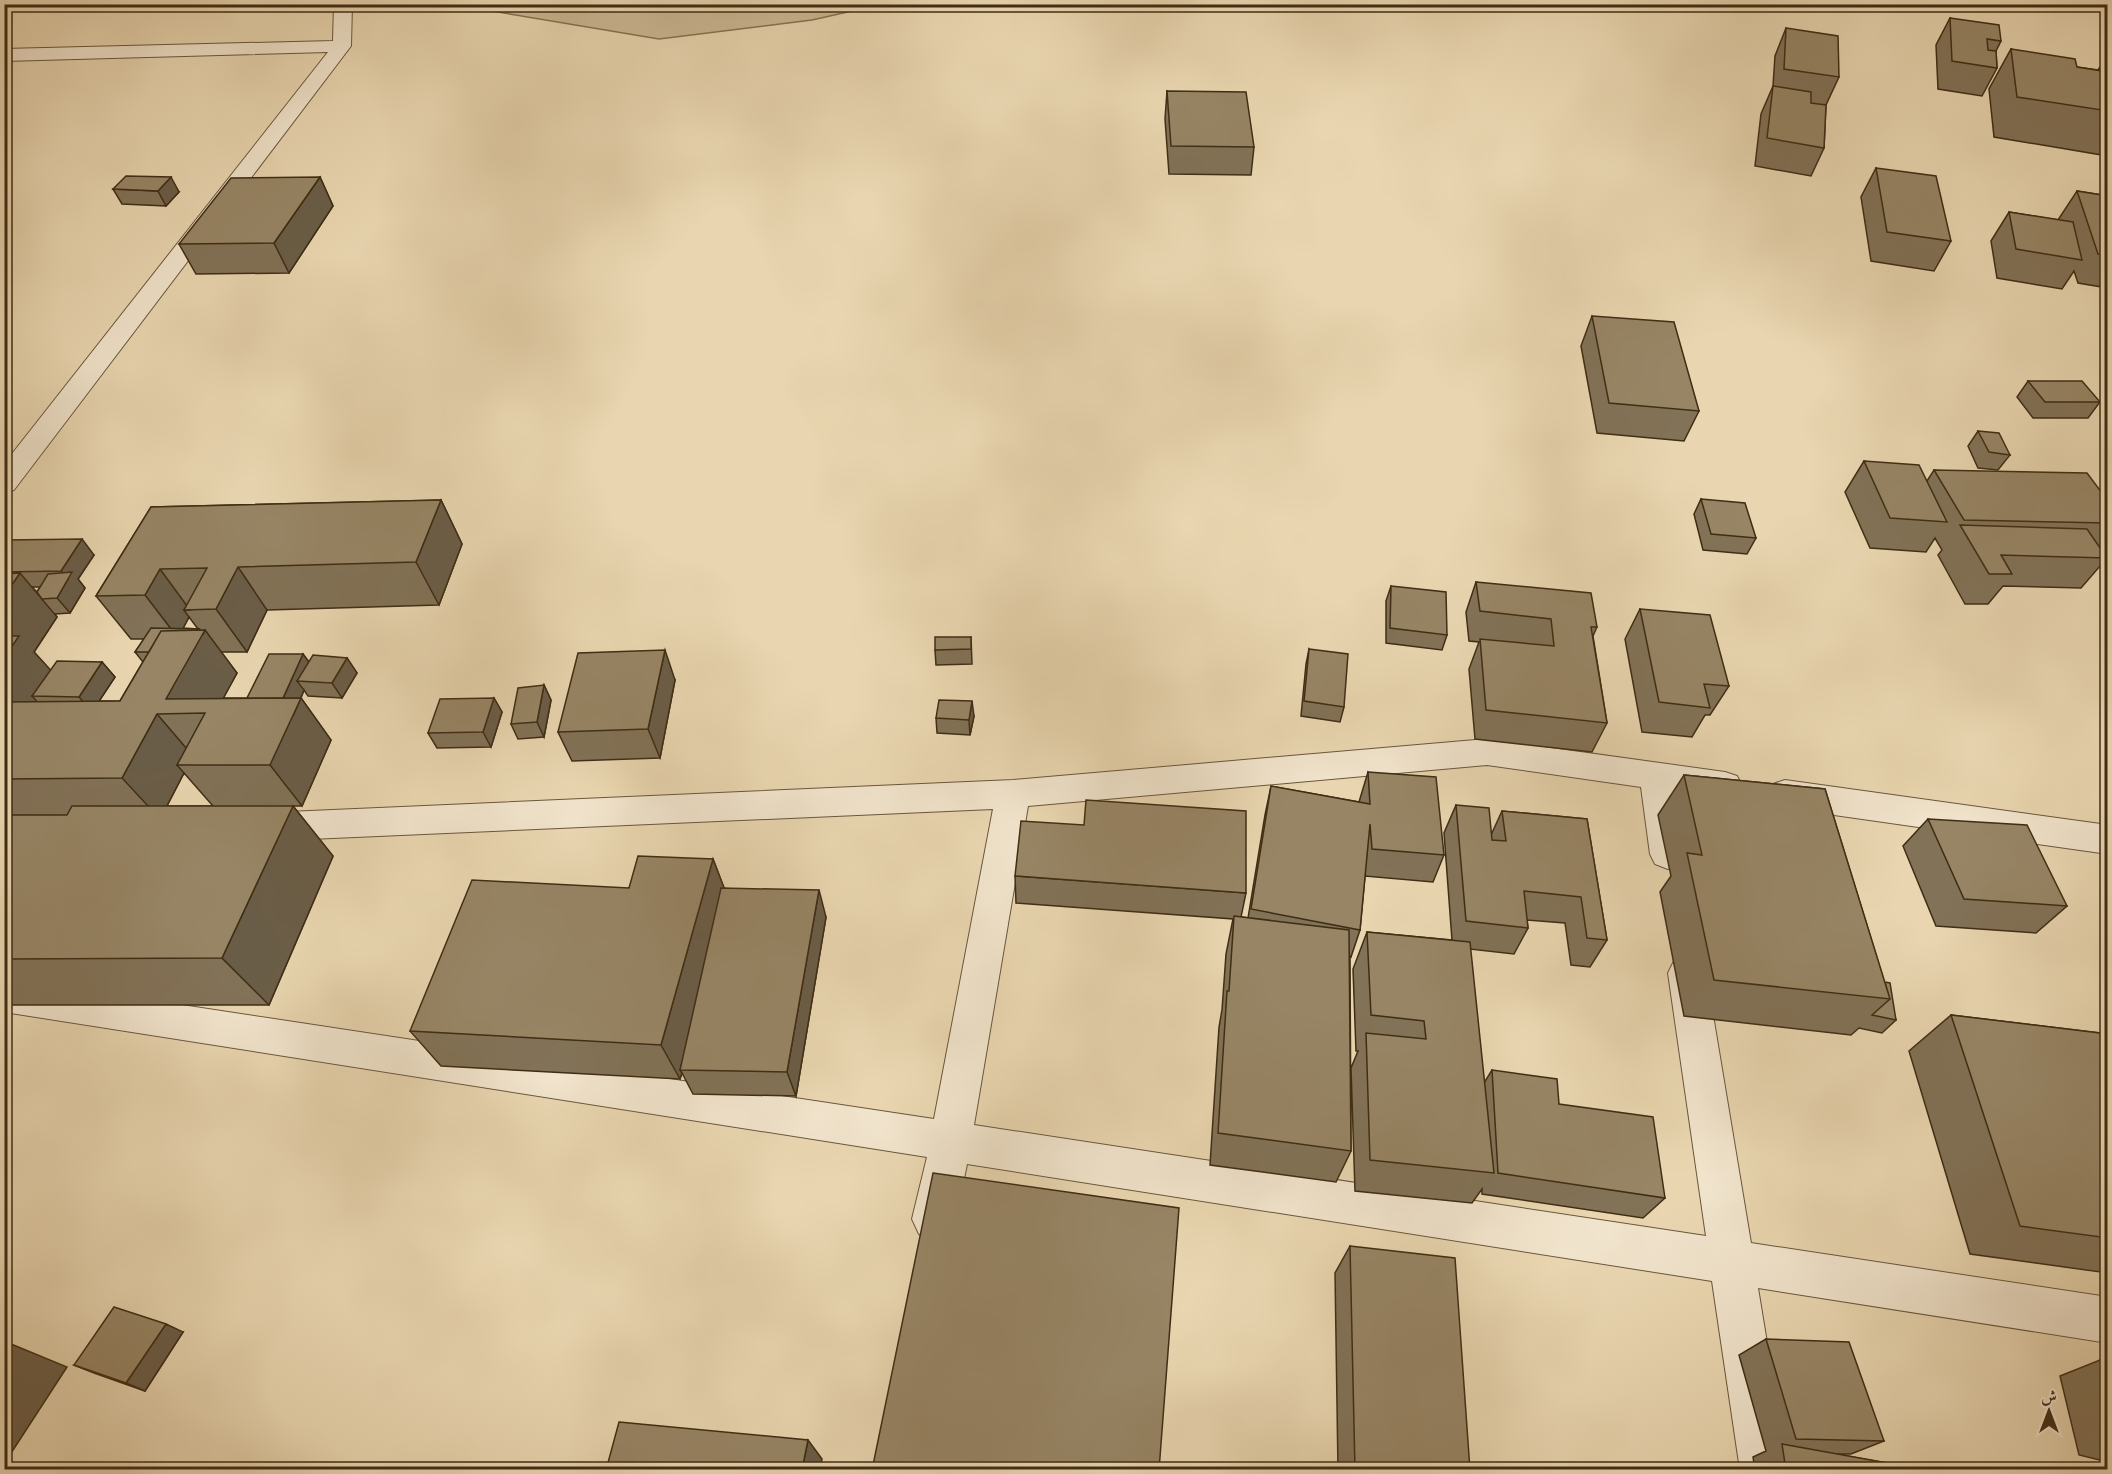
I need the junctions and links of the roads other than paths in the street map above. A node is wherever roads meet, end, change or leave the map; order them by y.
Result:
1 (343, 4) edge
2 (342, 46) junction
3 (4, 55) edge
4 (4, 483) edge
5 (1656, 776) junction
6 (1013, 794) junction
7 (230, 829) edge
8 (2108, 840) edge
9 (1674, 894) dead end
10 (1682, 942) dead end
11 (4, 995) edge
12 (951, 1141) junction
13 (927, 1254) edge
14 (1732, 1261) junction
15 (2108, 1320) edge
16 (1764, 1470) edge

1 - 2 street
2 - 3 street
2 - 4 street
5 - 6 street
5 - 8 street
5 - 9 street
6 - 7 street
6 - 12 street
10 - 14 street
11 - 12 street
12 - 13 street
12 - 14 street
14 - 15 street
14 - 16 street

